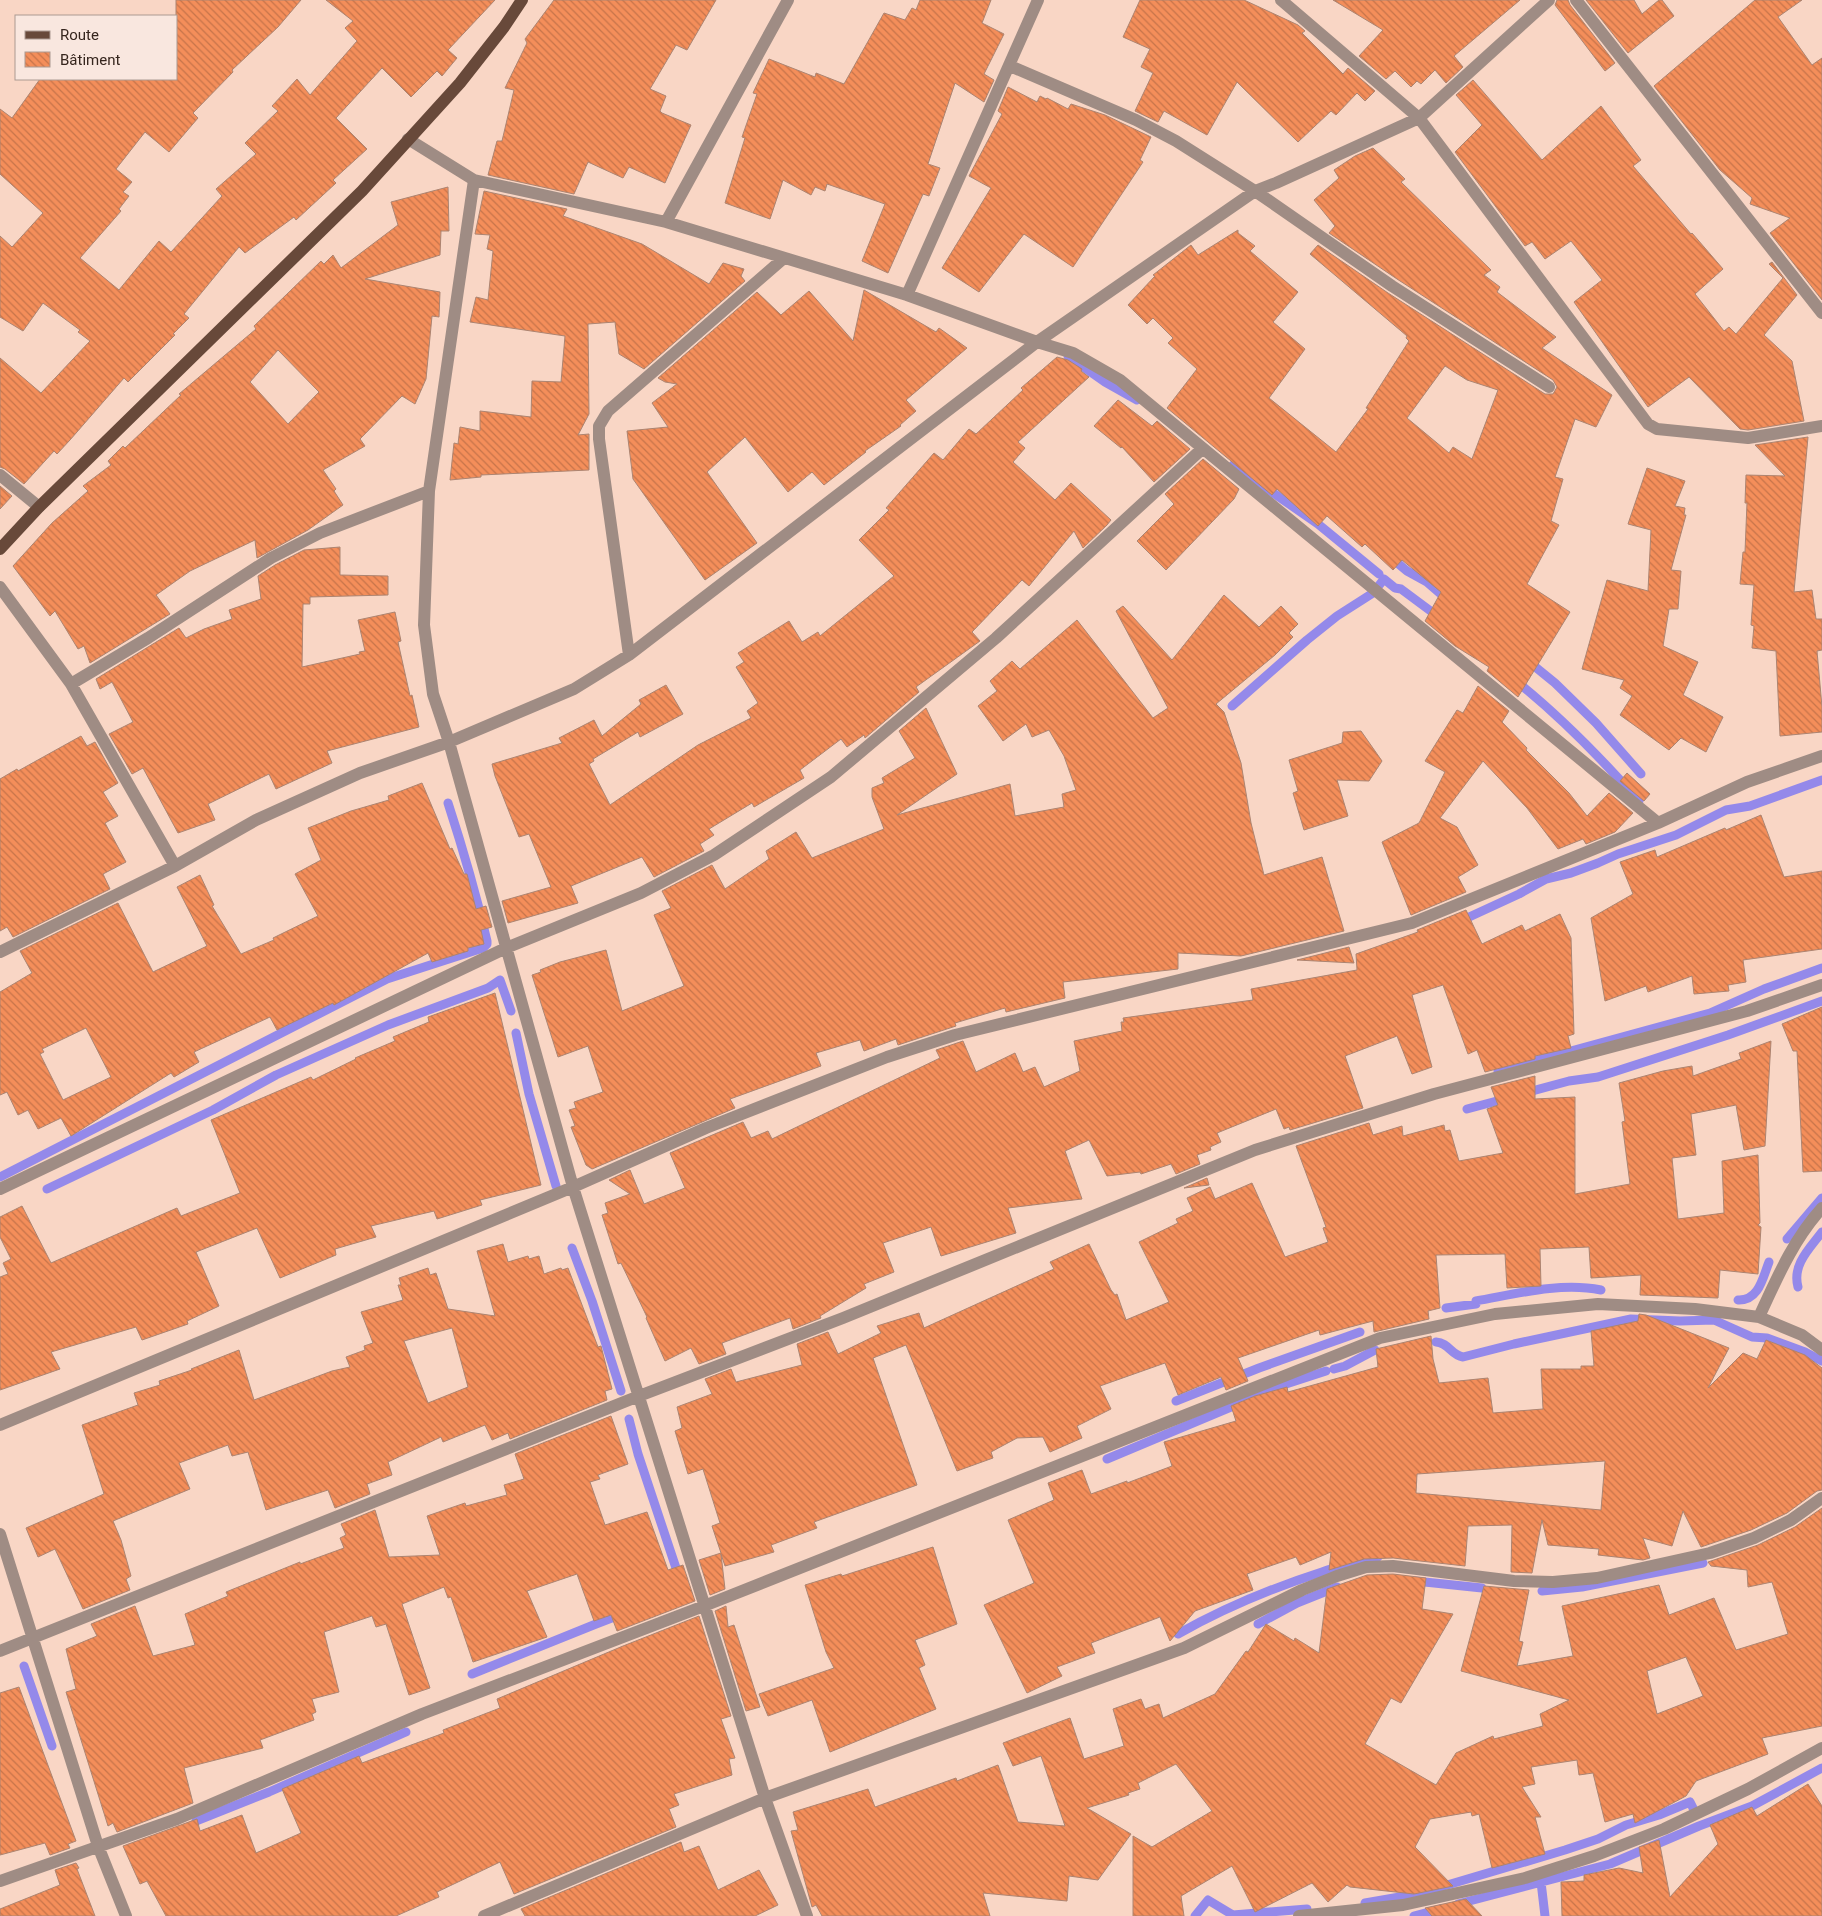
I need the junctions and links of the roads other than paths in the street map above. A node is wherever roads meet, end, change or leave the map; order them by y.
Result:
1 (522, 0) edge
2 (788, 0) edge
3 (1038, 0) edge
4 (1281, 0) edge
5 (1549, 0) edge
6 (1576, 0) edge
7 (1010, 66) junction
8 (1419, 118) junction
9 (408, 139) junction
10 (474, 180) junction
11 (1255, 190) junction
12 (666, 222) junction
13 (784, 258) junction
14 (907, 295) junction
15 (1822, 313) edge
16 (1036, 342) junction
17 (1549, 387) dead end
18 (1822, 426) edge
19 (1202, 449) junction
20 (0, 475) edge
21 (429, 491) junction
22 (40, 507) junction
23 (0, 550) edge
24 (0, 588) edge
25 (629, 655) junction
26 (71, 684) junction
27 (449, 742) junction
28 (1822, 756) edge
29 (1658, 822) junction
30 (175, 866) junction
31 (506, 948) junction
32 (0, 952) edge
33 (1822, 985) edge
34 (572, 1187) junction
35 (0, 1189) edge
36 (1822, 1208) edge
37 (1759, 1317) junction
38 (1822, 1350) edge
39 (639, 1396) junction
40 (0, 1425) edge
41 (1822, 1498) edge
42 (0, 1534) edge
43 (704, 1606) junction
44 (33, 1638) junction
45 (0, 1651) edge
46 (1822, 1748) edge
47 (765, 1798) junction
48 (98, 1846) junction
49 (0, 1881) edge
50 (126, 1916) edge
51 (484, 1916) edge
52 (807, 1916) edge
53 (1298, 1916) edge

1 - 9 main road
2 - 12 street
3 - 7 street
4 - 8 street
5 - 8 street
6 - 15 street
7 - 11 street
7 - 14 street
8 - 11 street
8 - 18 street
9 - 10 street
9 - 22 main road
10 - 12 street
10 - 21 street
11 - 16 street
11 - 17 street
12 - 13 street
13 - 14 street
13 - 25 street
14 - 16 street
16 - 19 street
16 - 25 street
19 - 29 street
19 - 31 street
20 - 22 street
21 - 26 street
21 - 27 street
22 - 23 main road
24 - 26 street
25 - 27 street
26 - 30 street
27 - 30 street
27 - 31 street
28 - 29 street
29 - 34 street
30 - 32 street
31 - 34 street
31 - 35 street
33 - 39 street
34 - 39 street
34 - 40 street
36 - 37 street
37 - 38 street
37 - 43 street
39 - 43 street
39 - 44 street
41 - 47 street
42 - 44 street
43 - 47 street
43 - 48 street
44 - 45 street
44 - 48 street
46 - 53 street
47 - 51 street
47 - 52 street
48 - 49 street
48 - 50 street

